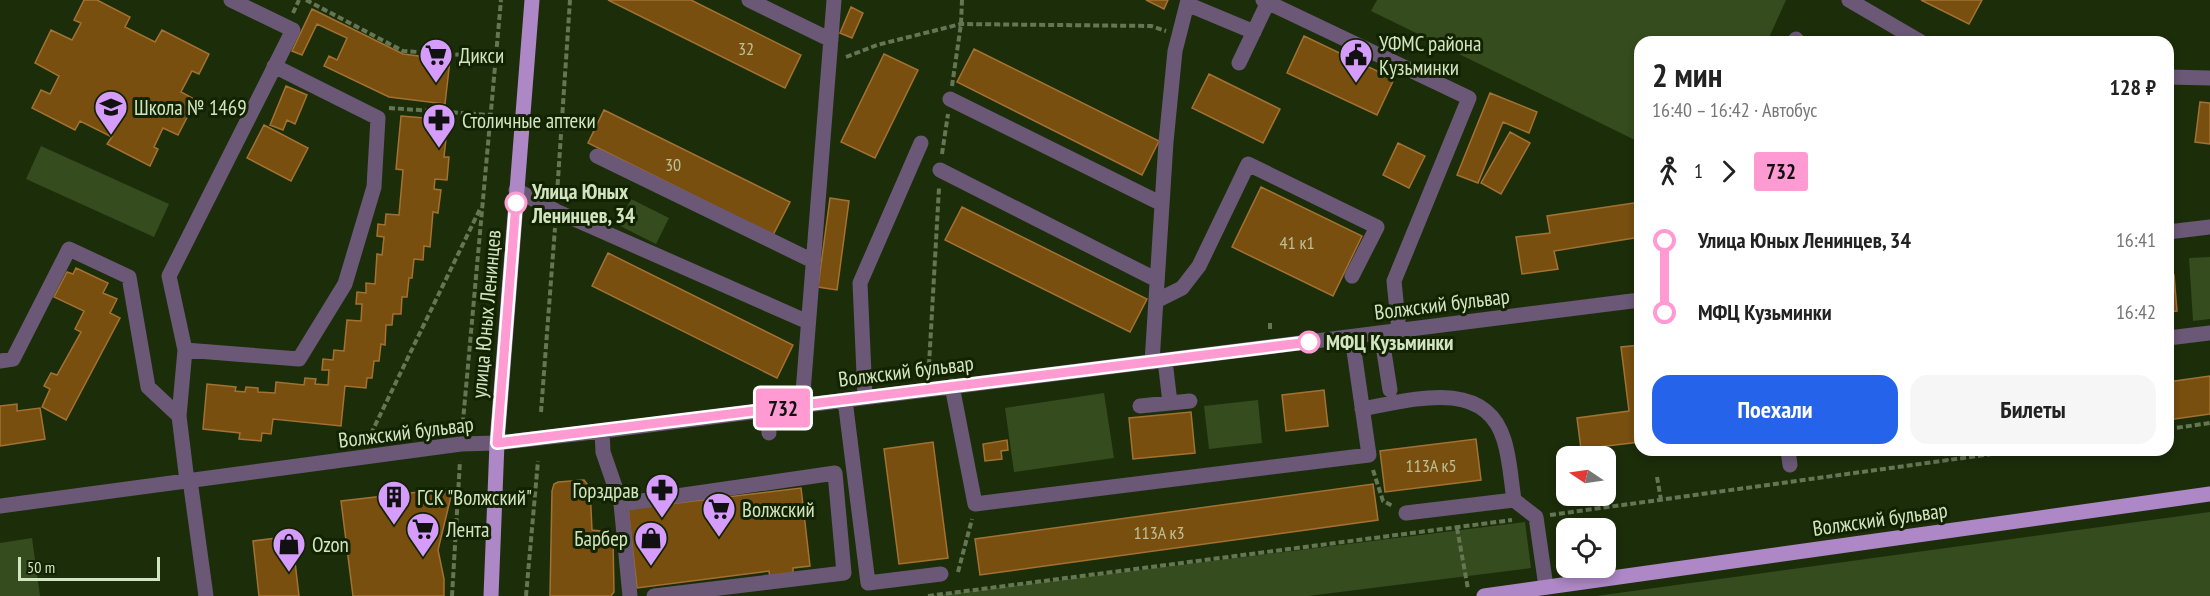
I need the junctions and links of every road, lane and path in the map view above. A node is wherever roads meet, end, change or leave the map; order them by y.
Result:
1 (231, 0) edge
2 (306, 0) edge
3 (501, 0) edge
4 (532, 0) edge
5 (570, 0) edge
6 (749, 0) edge
7 (834, 0) edge
8 (1849, 0) edge
9 (1266, 1) edge
10 (1188, 2) edge
11 (569, 23) dead end
12 (1254, 32) junction
13 (1180, 36) junction
14 (1911, 36) edge
15 (831, 40) junction
16 (495, 57) junction
17 (1239, 63) dead end
18 (829, 64) junction
19 (274, 66) junction
20 (2174, 77) edge
21 (2210, 78) edge
22 (950, 99) dead end
23 (490, 115) junction
24 (378, 118) junction
25 (921, 143) dead end
26 (597, 156) dead end
27 (940, 170) dead end
28 (516, 190) junction
29 (1162, 204) junction
30 (482, 205) junction
31 (2210, 227) edge
32 (2174, 231) edge
33 (813, 261) junction
34 (1352, 276) dead end
35 (1157, 280) junction
36 (1156, 301) junction
37 (1634, 301) edge
38 (808, 322) junction
39 (1270, 323) dead end
40 (1270, 330) dead end
41 (1399, 331) junction
42 (1381, 333) junction
43 (2210, 333) edge
44 (1352, 337) junction
45 (2174, 337) edge
46 (185, 350) junction
47 (0, 361) edge
48 (1159, 361) junction
49 (929, 365) dead end
50 (931, 374) dead end
51 (952, 386) junction
52 (1390, 390) dead end
53 (865, 397) junction
54 (845, 400) junction
55 (1190, 401) dead end
56 (1170, 403) junction
57 (802, 405) junction
58 (1140, 406) dead end
59 (1362, 409) junction
60 (767, 410) junction
61 (179, 416) junction
62 (463, 421) dead end
63 (2210, 423) edge
64 (2174, 428) edge
65 (602, 431) junction
66 (769, 433) dead end
67 (497, 443) junction
68 (358, 444) dead end
69 (1369, 455) junction
70 (1947, 456) edge
71 (1981, 456) edge
72 (460, 461) dead end
73 (538, 461) dead end
74 (1947, 461) junction
75 (1657, 477) dead end
76 (189, 480) junction
77 (2210, 494) edge
78 (1514, 500) junction
79 (1661, 501) junction
80 (621, 504) junction
81 (975, 504) junction
82 (0, 506) edge
83 (1406, 513) joint
84 (1536, 517) junction
85 (1457, 528) dead end
86 (948, 577) joint
87 (782, 580) junction
88 (953, 586) dead end
89 (1546, 586) junction
90 (950, 593) junction
91 (206, 596) edge
92 (452, 596) edge
93 (490, 596) edge
94 (526, 596) edge
95 (630, 596) edge
96 (654, 596) edge
97 (659, 596) edge
98 (784, 596) edge
99 (928, 596) edge
100 (1469, 596) edge
101 (1484, 596) edge

1 - 19 street
2 - 16 path
3 - 16 path
4 - 28 main road, улица Юных Ленинцев
5 - 11 path
6 - 15 street
7 - 15 street
8 - 14 street
9 - 12 street
9 - 41 street
10 - 12 street
10 - 13 street
12 - 17 street
13 - 18 path
13 - 29 street
15 - 18 street
16 - 23 path
18 - 33 street
19 - 24 street
19 - 46 street
20 - 21 street
22 - 29 street
23 - 24 path
23 - 30 path
24 - 46 street
25 - 53 street
26 - 33 street
27 - 35 street
28 - 38 street
28 - 67 main road, улица Юных Ленинцев
29 - 35 street
30 - 62 path
30 - 68 path
31 - 32 street
33 - 38 street
34 - 36 street
35 - 36 street
36 - 48 street
37 - 41 street, Волжский бульвар
38 - 57 street
39 - 40 path
41 - 42 street, Волжский бульвар
42 - 44 street, Волжский бульвар
42 - 52 street
43 - 45 street
44 - 48 street, Волжский бульвар
44 - 59 street
46 - 61 street
47 - 61 street
48 - 51 street, Волжский бульвар
48 - 56 street
49 - 50 path
51 - 53 street, Волжский бульвар
51 - 81 street
53 - 54 street, Волжский бульвар
54 - 57 street, Волжский бульвар
54 - 86 street
55 - 56 street
56 - 58 street
57 - 60 street, Волжский бульвар
59 - 69 street
59 - 78 street
60 - 65 street, Волжский бульвар
60 - 66 street
61 - 76 street
63 - 64 path
65 - 67 street, Волжский бульвар
65 - 80 street
67 - 76 street, Волжский бульвар
67 - 93 main road, улица Юных Ленинцев
69 - 81 street
69 - 83 path
70 - 74 path
71 - 74 path
72 - 92 path
73 - 94 path
74 - 79 path
75 - 79 path
76 - 82 street, Волжский бульвар
76 - 91 street
77 - 89 main road, Волжский бульвар
78 - 83 street
78 - 84 street
79 - 84 path
80 - 87 street
80 - 95 street
81 - 86 path
84 - 89 street
84 - 90 path
85 - 100 path
87 - 97 street
87 - 98 street
88 - 90 path
89 - 101 main road, Волжский бульвар
90 - 99 path
96 - 97 street

